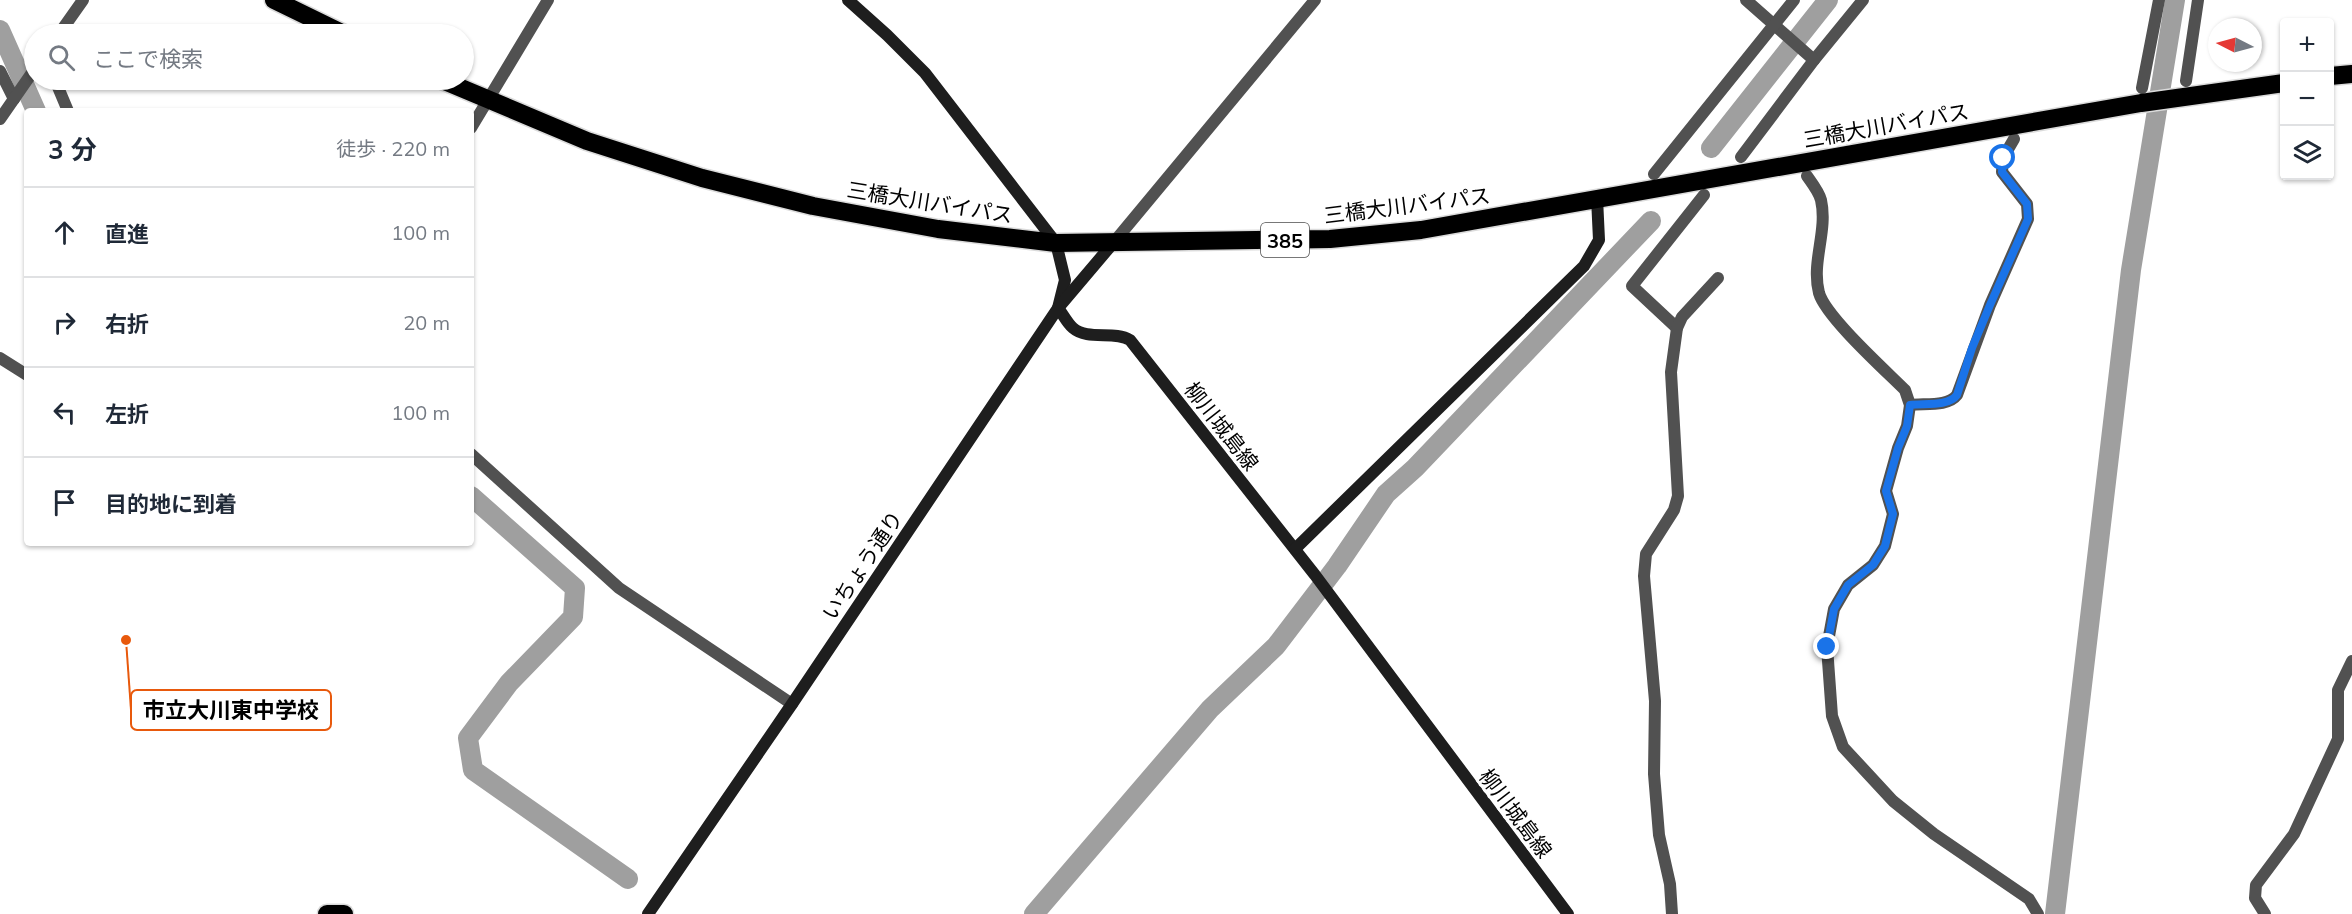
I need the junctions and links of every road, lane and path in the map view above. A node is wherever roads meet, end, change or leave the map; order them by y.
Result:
1 (83, 0) edge
2 (273, 0) edge
3 (548, 0) edge
4 (848, 0) edge
5 (1315, 0) edge
6 (1746, 0) edge
7 (1794, 0) edge
8 (1863, 0) edge
9 (2159, 0) edge
10 (2198, 0) edge
11 (1775, 23) junction
12 (66, 24) edge
13 (323, 24) edge
14 (1814, 60) junction
15 (0, 71) edge
16 (2352, 74) edge
17 (2334, 76) edge
18 (2280, 82) edge
19 (24, 83) edge
20 (2183, 89) junction
21 (59, 90) edge
22 (466, 90) edge
23 (2142, 95) junction
24 (14, 99) junction
25 (488, 99) junction
26 (67, 108) edge
27 (0, 119) edge
28 (474, 123) edge
29 (2014, 139) dead end
30 (1741, 157) dead end
31 (1654, 174) dead end
32 (1807, 176) dead end
33 (1704, 195) dead end
34 (1597, 198) junction
35 (1114, 242) junction
36 (1056, 243) junction
37 (1719, 278) dead end
38 (1058, 308) junction
39 (1677, 328) junction
40 (0, 358) edge
41 (24, 373) edge
42 (1910, 405) junction
43 (474, 457) edge
44 (1294, 549) junction
45 (2352, 661) edge
46 (792, 704) junction
47 (327, 914) edge
48 (338, 914) edge
49 (344, 914) edge
50 (648, 914) edge
51 (1568, 914) edge
52 (1672, 914) edge
53 (2038, 914) edge
54 (2265, 914) edge

1 - 12 street
2 - 13 highway
3 - 25 street
4 - 36 street
5 - 35 street
6 - 11 street
7 - 11 street
8 - 14 street
9 - 23 street
10 - 20 street
11 - 14 street
11 - 31 street
14 - 30 street
15 - 24 street
16 - 17 highway
18 - 20 highway, 三橋大川バイパス / 385
19 - 24 street
20 - 23 highway, 三橋大川バイパス / 385
21 - 26 street
22 - 25 highway, 三橋大川バイパス / 385
23 - 34 highway, 三橋大川バイパス / 385
24 - 27 street
25 - 28 street
25 - 36 highway, 三橋大川バイパス / 385
29 - 42 street
32 - 42 street
33 - 39 street
34 - 35 highway, 三橋大川バイパス / 385
34 - 44 street
35 - 36 highway, 三橋大川バイパス / 385
35 - 38 street, いちょう通り
36 - 38 street
37 - 39 street
38 - 44 street, 柳川城島線
38 - 46 street, いちょう通り
39 - 52 street
40 - 41 street
42 - 53 street
43 - 46 street
44 - 51 street, 柳川城島線
45 - 54 street
46 - 50 street, いちょう通り
47 - 48 highway
48 - 49 highway

